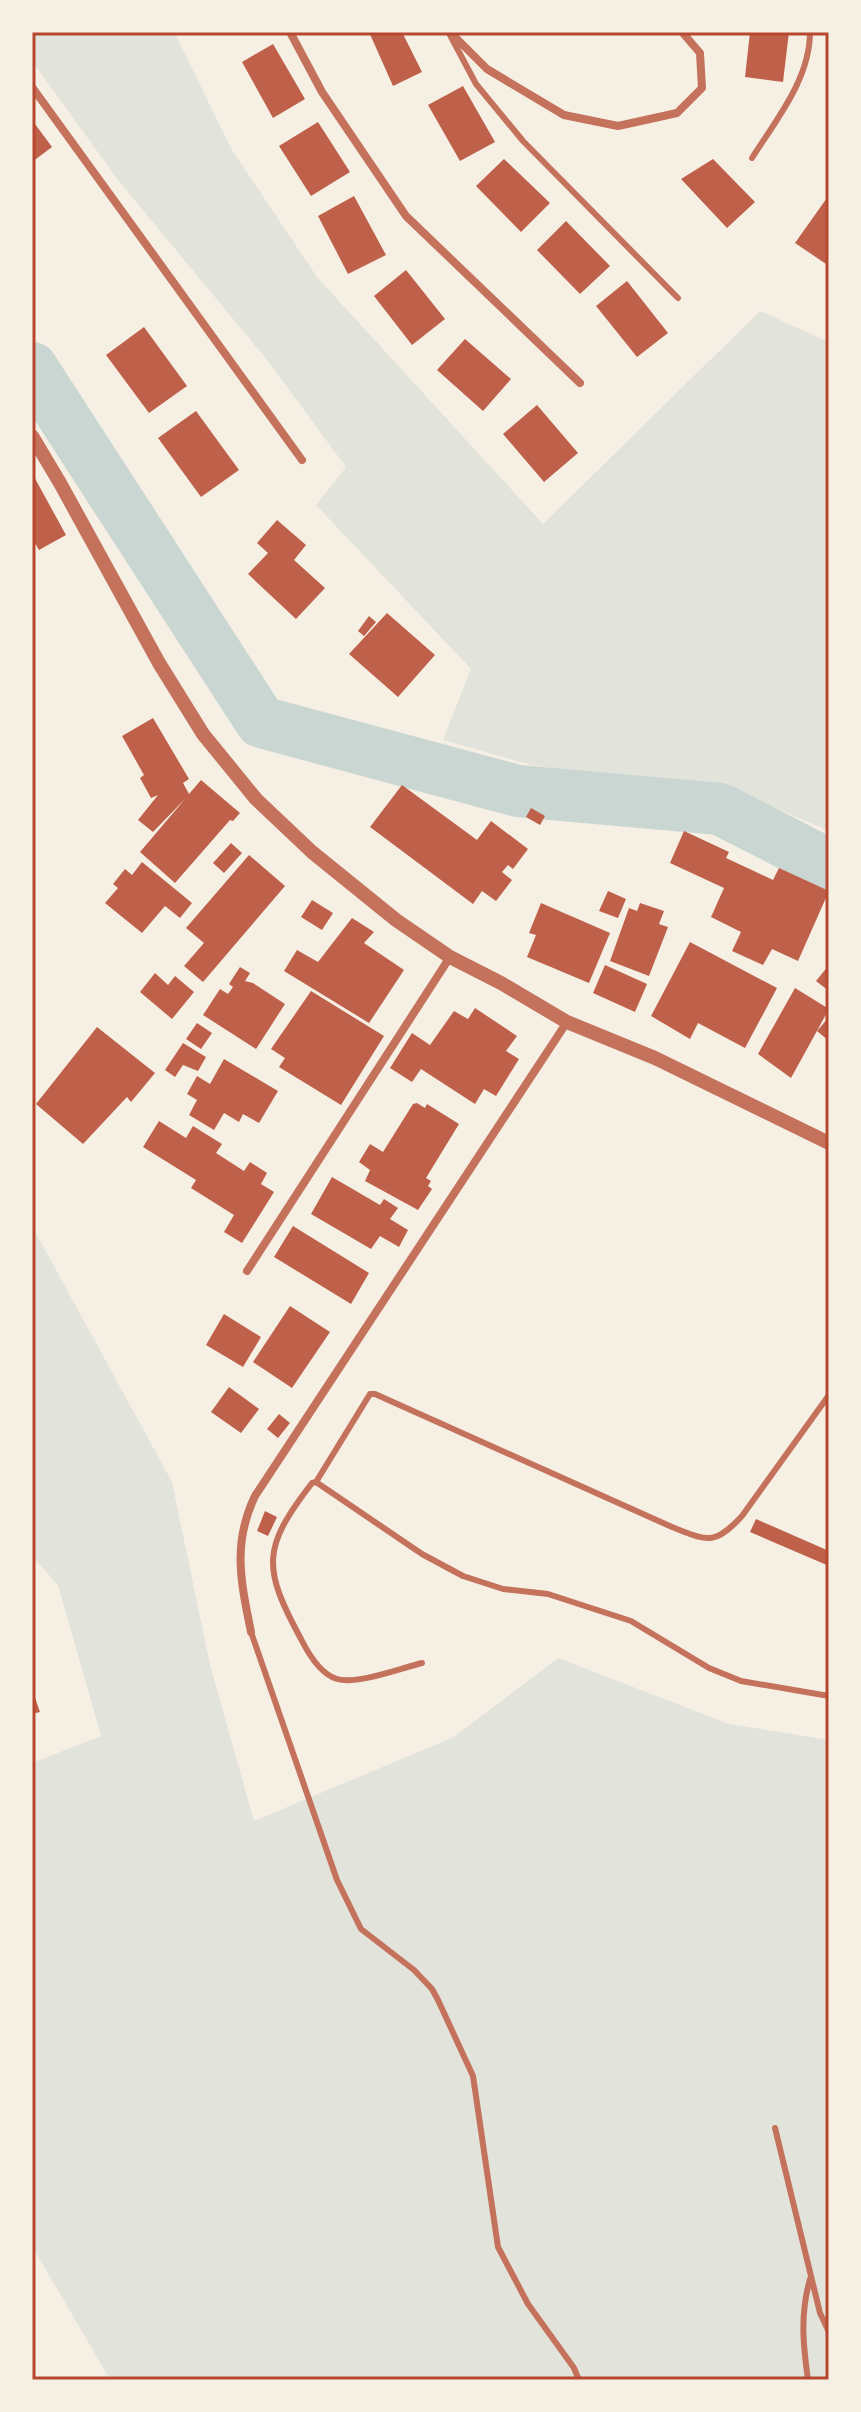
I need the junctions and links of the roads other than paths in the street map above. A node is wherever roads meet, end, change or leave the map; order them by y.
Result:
1 (290, 32) edge
2 (449, 32) edge
3 (682, 32) edge
4 (810, 32) edge
5 (32, 87) edge
6 (752, 158) dead end
7 (678, 298) dead end
8 (580, 383) dead end
9 (32, 436) edge
10 (302, 460) dead end
11 (450, 957) junction
12 (567, 1022) junction
13 (829, 1143) edge
14 (247, 1271) dead end
15 (829, 1395) edge
16 (316, 1482) junction
17 (251, 1632) joint
18 (422, 1663) dead end
19 (829, 1696) edge
20 (775, 2128) dead end
21 (811, 2276) junction
22 (829, 2332) edge
23 (579, 2380) edge
24 (808, 2380) edge

1 - 8 street
2 - 3 street
2 - 7 lane
4 - 6 lane
5 - 10 street
9 - 11 street
11 - 12 street
11 - 14 street
12 - 13 street
12 - 17 street
15 - 16 lane
16 - 18 lane
16 - 19 lane
17 - 23 lane
20 - 21 lane
21 - 22 lane
21 - 24 lane

